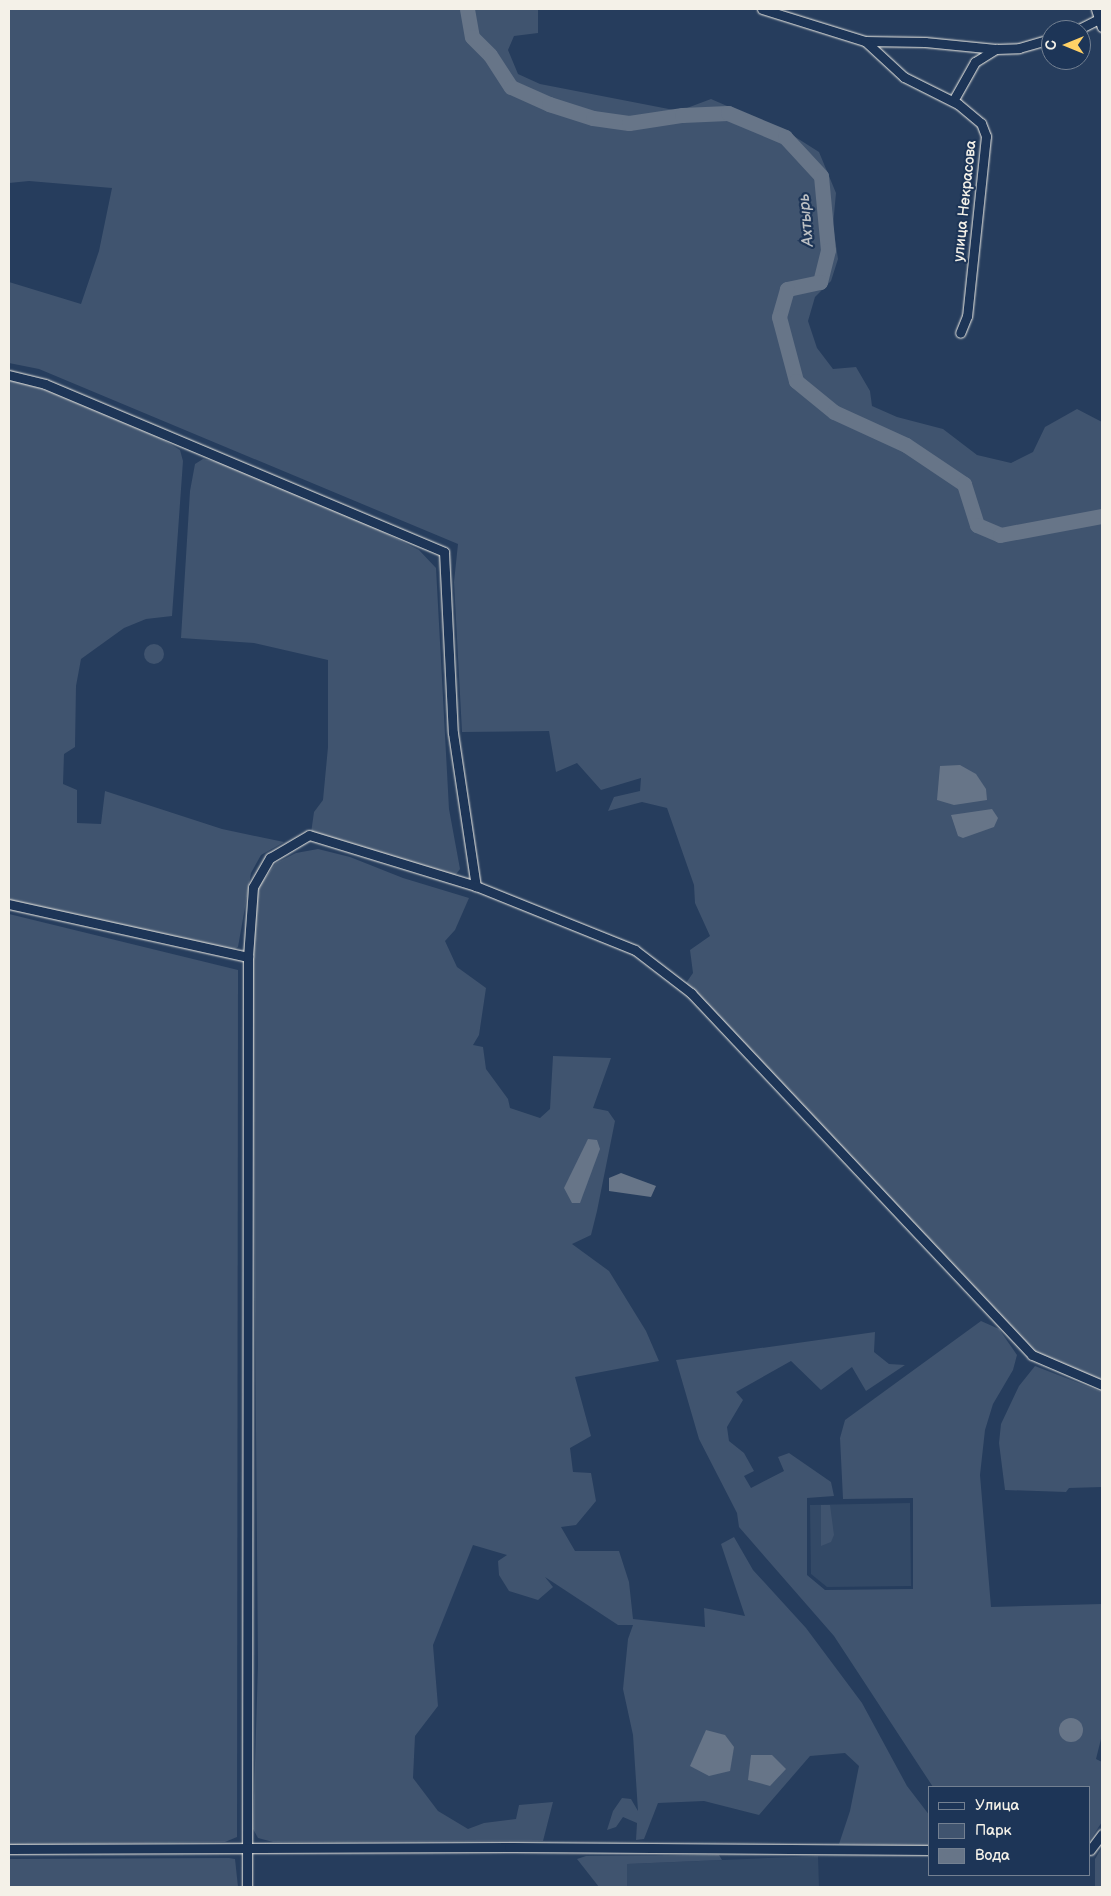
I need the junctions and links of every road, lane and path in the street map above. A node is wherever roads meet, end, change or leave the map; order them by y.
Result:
1 (762, 9) edge
2 (1096, 9) edge
3 (1101, 23) edge
4 (865, 41) junction
5 (1041, 42) edge
6 (996, 49) junction
7 (954, 101) junction
8 (960, 334) dead end
9 (9, 375) edge
10 (476, 886) junction
11 (9, 904) edge
12 (248, 957) junction
13 (1102, 1385) edge
14 (1102, 1834) edge
15 (249, 1847) junction
16 (9, 1849) edge
17 (1091, 1849) edge
18 (928, 1850) edge
19 (247, 1887) edge

1 - 4 street, улица Некрасова
2 - 3 street
4 - 6 street, улица Некрасова
4 - 7 street, улица Некрасова
5 - 6 street, улица Некрасова
6 - 7 street
7 - 8 street, улица Некрасова
9 - 10 street
10 - 12 street
10 - 13 street
11 - 12 street
12 - 15 street
14 - 17 street
15 - 16 street
15 - 18 street
15 - 19 street

